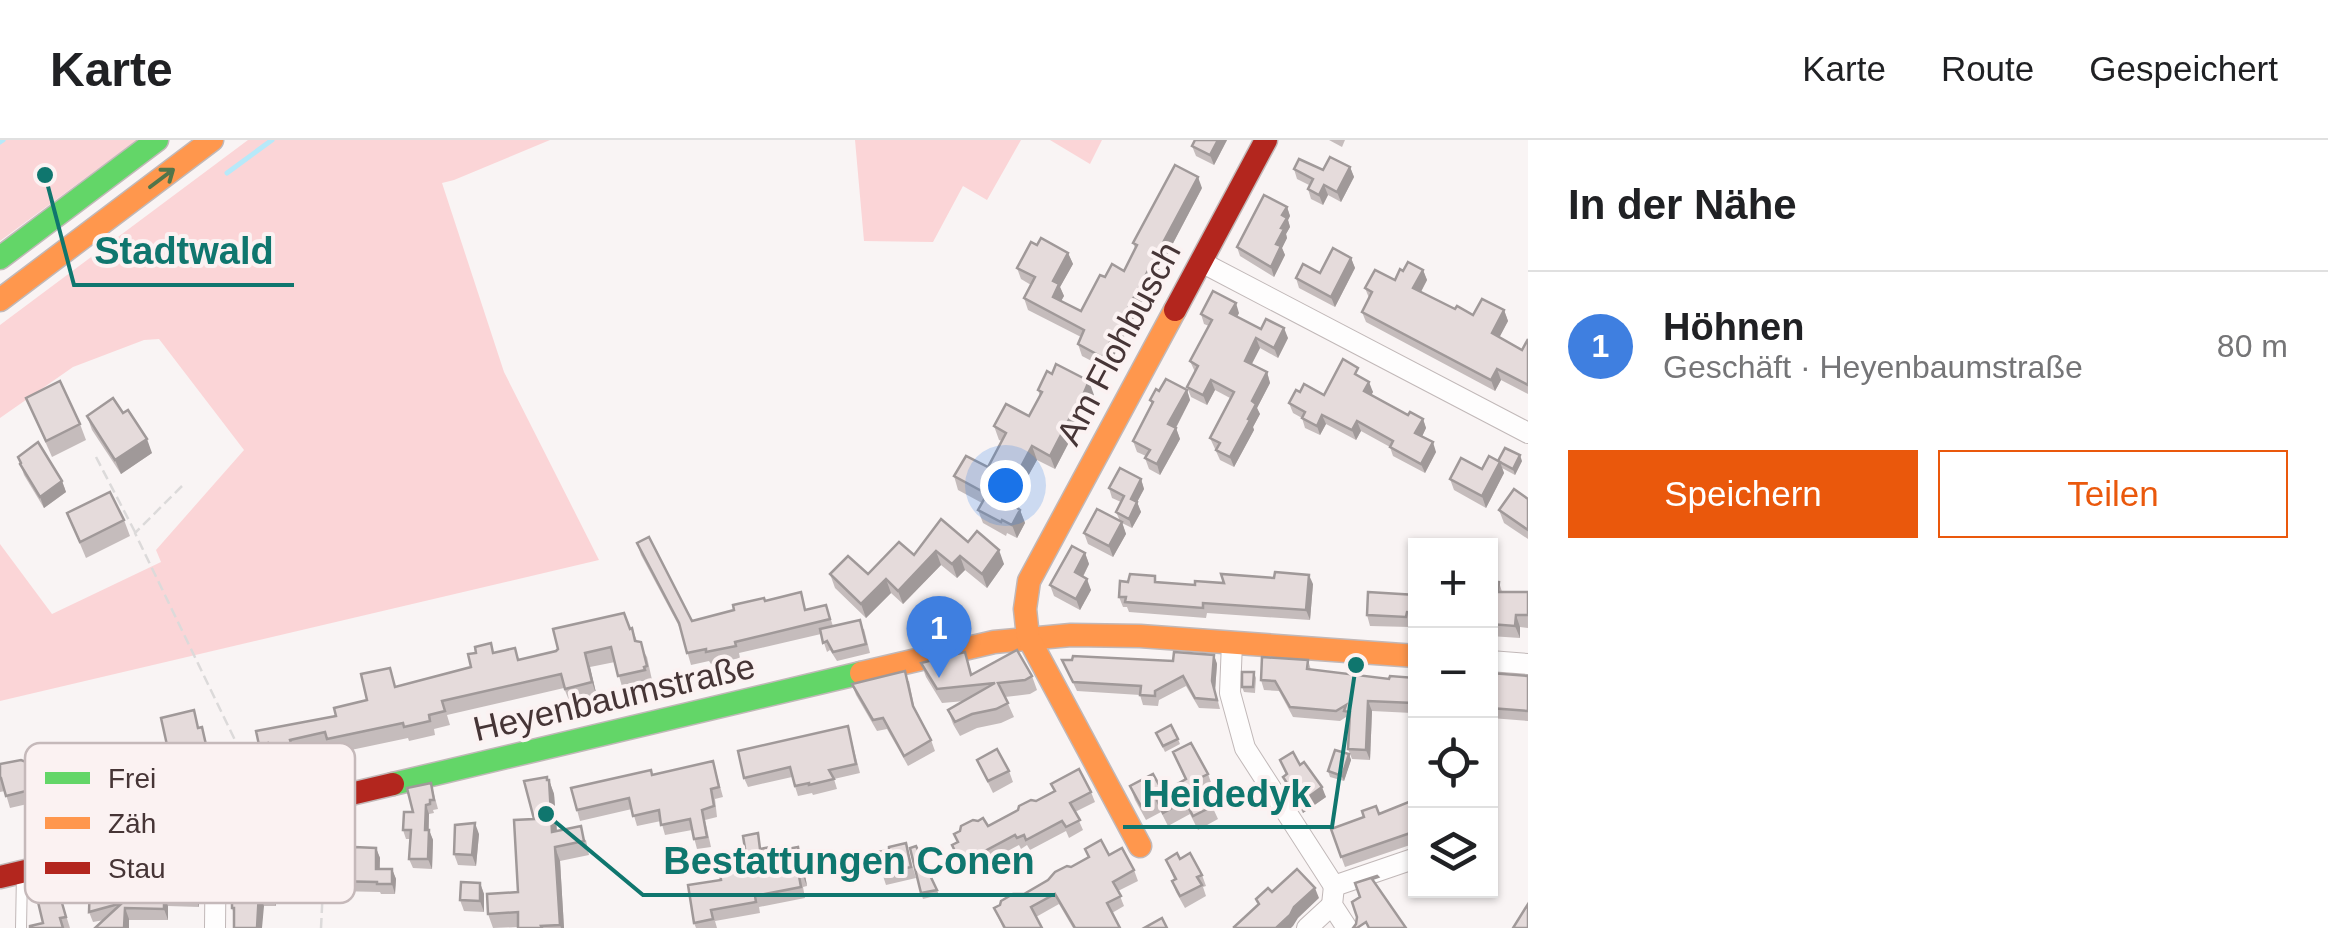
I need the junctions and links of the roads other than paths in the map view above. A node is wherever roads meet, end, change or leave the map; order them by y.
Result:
1 (158, 140) edge
2 (212, 140) edge
3 (1266, 140) edge
4 (0, 258) edge
5 (1201, 262) junction
6 (0, 300) edge
7 (1528, 433) edge
8 (1028, 637) junction
9 (1232, 642) junction
10 (1408, 655) edge
11 (1498, 662) edge
12 (1528, 664) edge
13 (355, 793) edge
14 (1140, 846) dead end
15 (1408, 862) edge
16 (11, 874) edge
17 (1333, 896) junction
18 (215, 903) edge
19 (21, 928) edge
20 (215, 928) edge
21 (1307, 928) edge
22 (1347, 928) edge

1 - 4 street
6 -> 2 street
3 - 5 street, Am Flohbusch
5 - 7 street
5 - 8 street, Am Flohbusch
8 - 9 street, Heyenbaumstraße
8 - 13 street, Heyenbaumstraße
8 - 14 street
9 - 10 street, Heyenbaumstraße
9 - 17 street
11 - 12 street
15 - 17 street
16 - 19 lane
17 - 21 street
17 - 22 street
18 - 20 street

